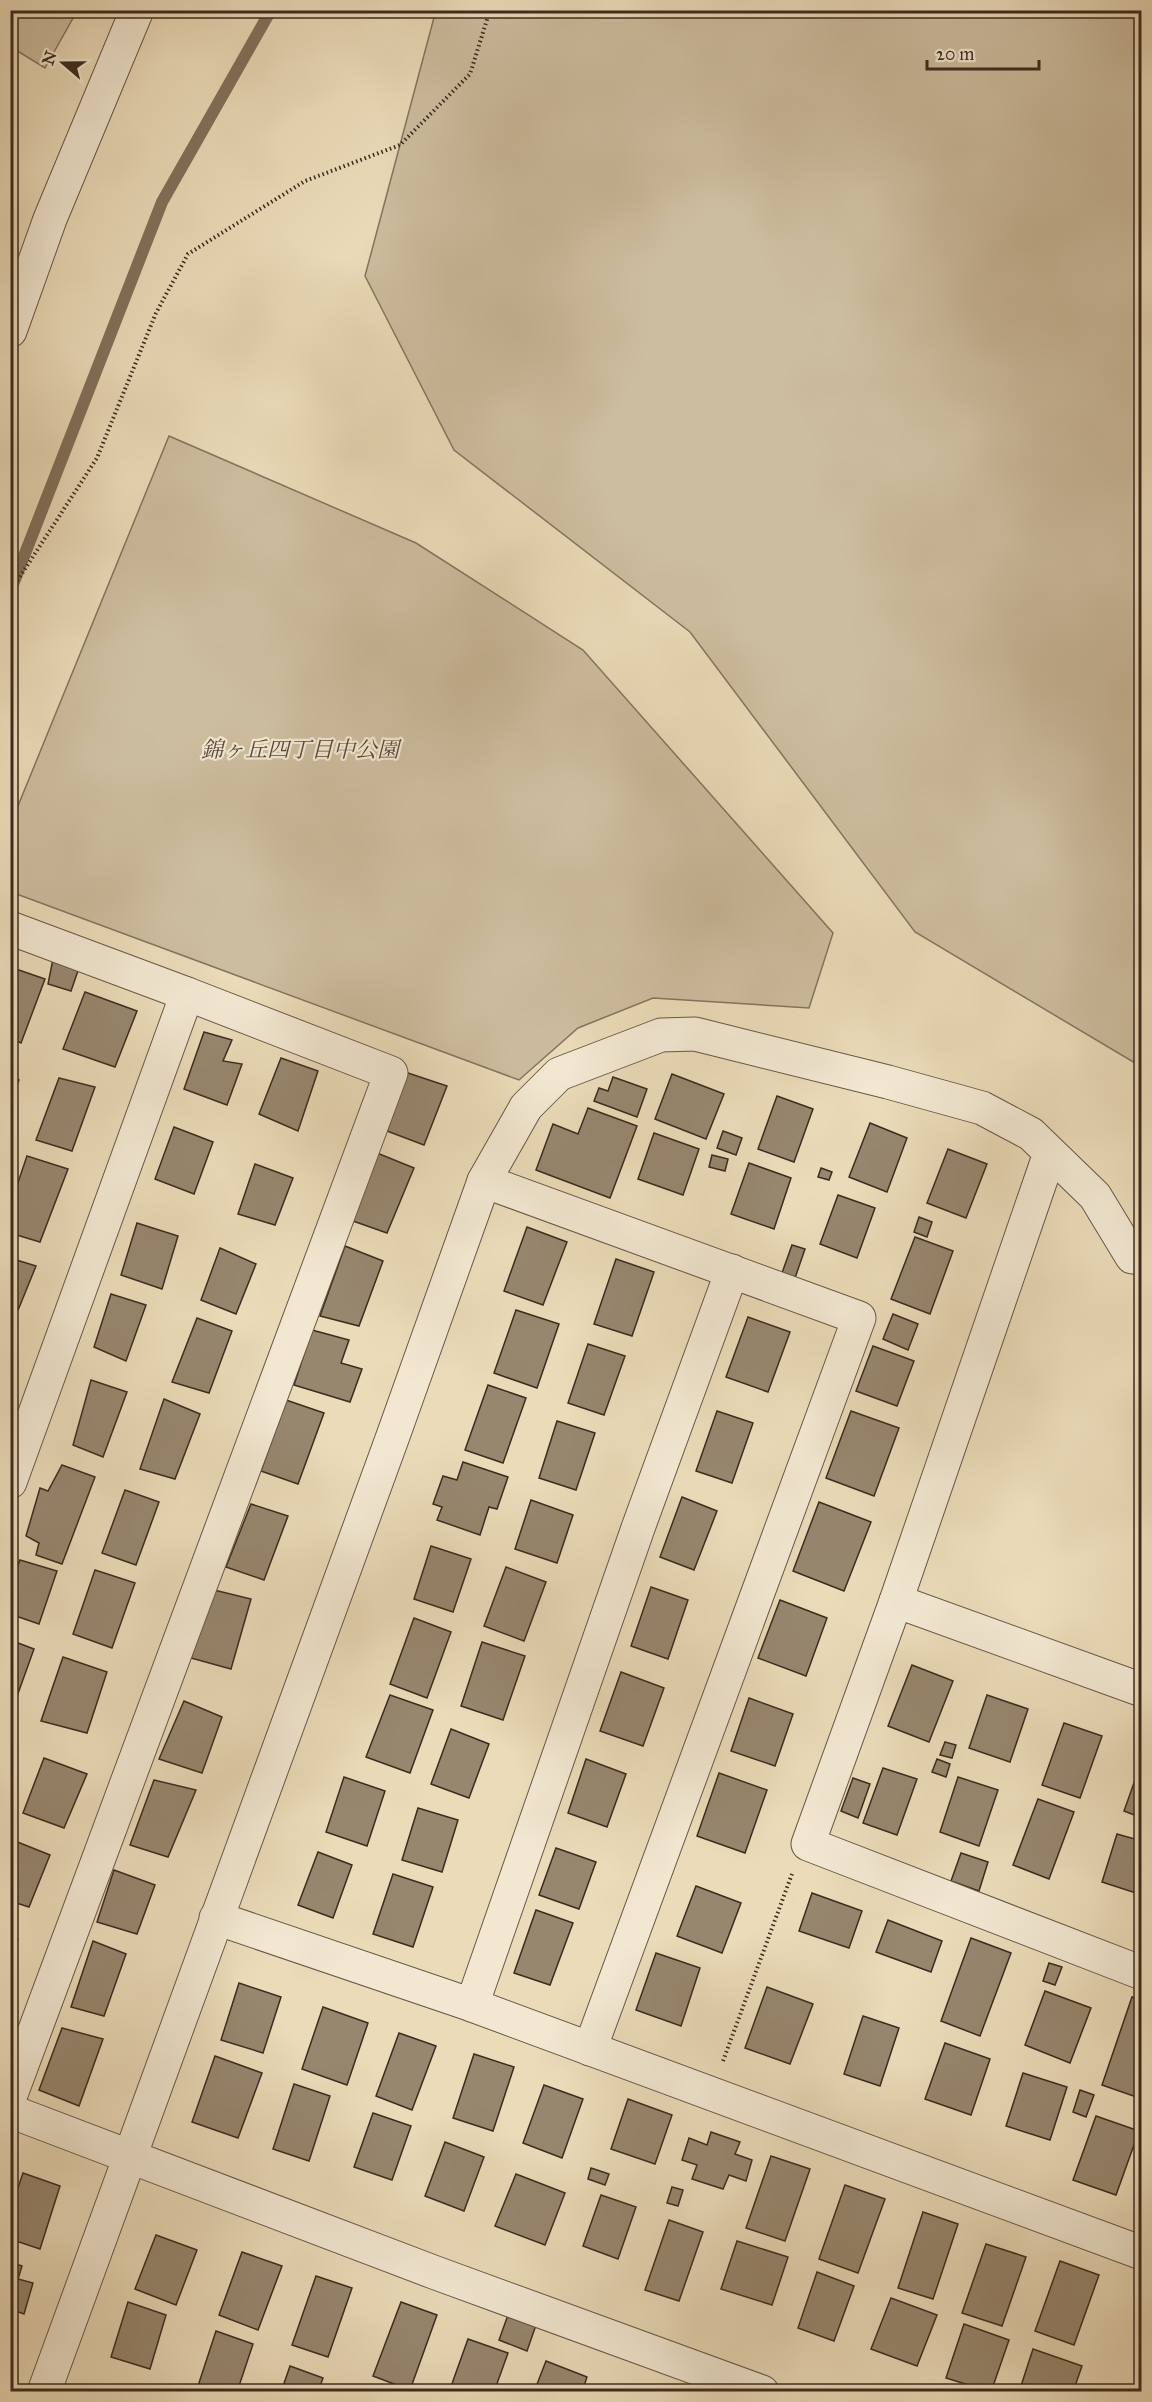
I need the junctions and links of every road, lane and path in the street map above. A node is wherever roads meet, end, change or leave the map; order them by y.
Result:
1 (137, 10) edge
2 (490, 10) edge
3 (10, 331) edge
4 (10, 592) edge
5 (10, 928) edge
6 (187, 994) junction
7 (1050, 1153) junction
8 (484, 1181) junction
9 (1142, 1255) edge
10 (732, 1271) junction
11 (10, 1482) edge
12 (896, 1601) junction
13 (1142, 1690) edge
14 (790, 1876) dead end
15 (216, 1918) junction
16 (1142, 1973) edge
17 (472, 2005) junction
18 (590, 2049) junction
19 (721, 2067) dead end
20 (10, 2097) edge
21 (10, 2111) edge
22 (129, 2155) junction
23 (1142, 2253) edge
24 (44, 2391) edge
25 (762, 2391) edge

1 - 3 street
2 - 4 path
5 - 6 street
6 - 11 street
6 - 20 street
7 - 8 street
7 - 9 street
7 - 12 street
8 - 10 street
8 - 15 street
10 - 17 street
10 - 18 street
12 - 13 street
12 - 16 street
14 - 19 path
15 - 17 street
15 - 22 street
17 - 18 street
18 - 23 street
21 - 22 street
22 - 24 street
22 - 25 street

